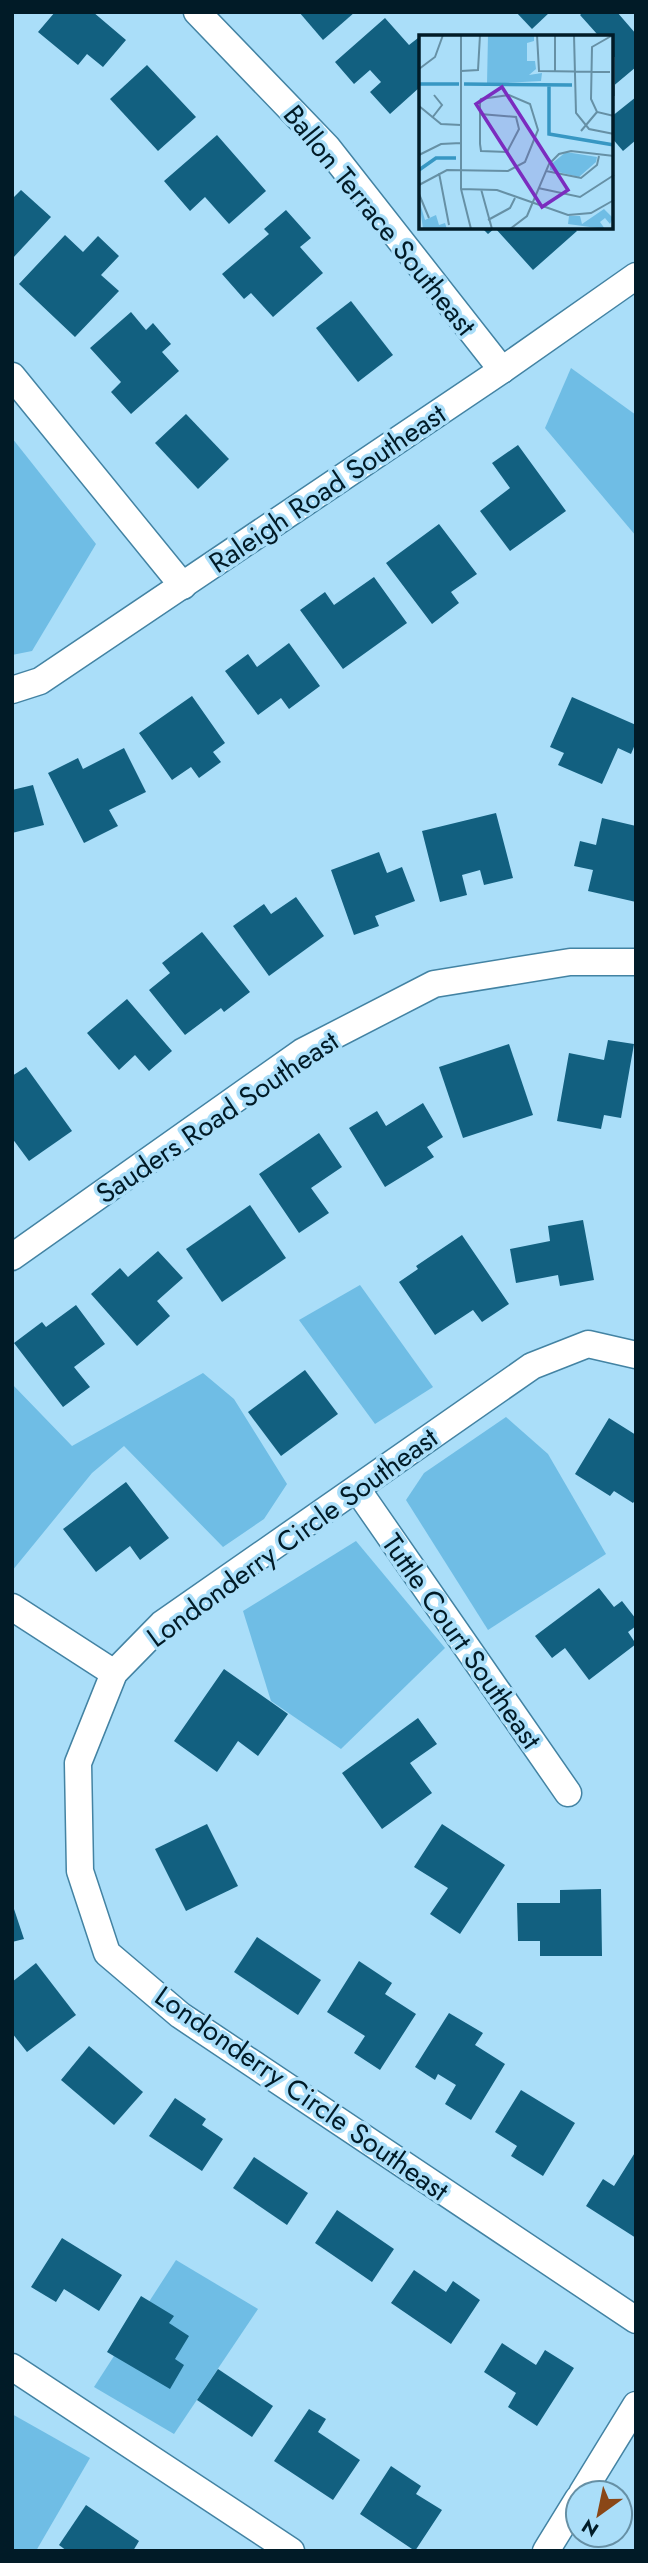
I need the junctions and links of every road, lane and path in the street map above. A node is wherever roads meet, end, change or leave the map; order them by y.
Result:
1 (197, 12) edge
2 (636, 276) edge
3 (502, 370) junction
4 (12, 376) edge
5 (183, 586) junction
6 (12, 690) edge
7 (636, 962) edge
8 (12, 1257) edge
9 (636, 1355) edge
10 (357, 1489) junction
11 (12, 1607) edge
12 (114, 1672) junction
13 (568, 1793) dead end
14 (636, 2320) edge
15 (12, 2367) edge
16 (636, 2405) edge
17 (591, 2479) edge
18 (564, 2522) edge
19 (290, 2551) edge
20 (546, 2551) edge

1 - 3 street, Ballon Terrace Southeast
2 - 3 street, Raleigh Road Southeast
3 - 5 street, Raleigh Road Southeast
4 - 5 street
5 - 6 street, Raleigh Road Southeast
7 - 8 street, Sauders Road Southeast
9 - 10 street, Londonderry Circle Southeast
10 - 12 street, Londonderry Circle Southeast
10 - 13 street, Tuttle Court Southeast
11 - 12 street
12 - 14 street, Londonderry Circle Southeast
15 - 19 street
16 - 17 street
18 - 20 street

